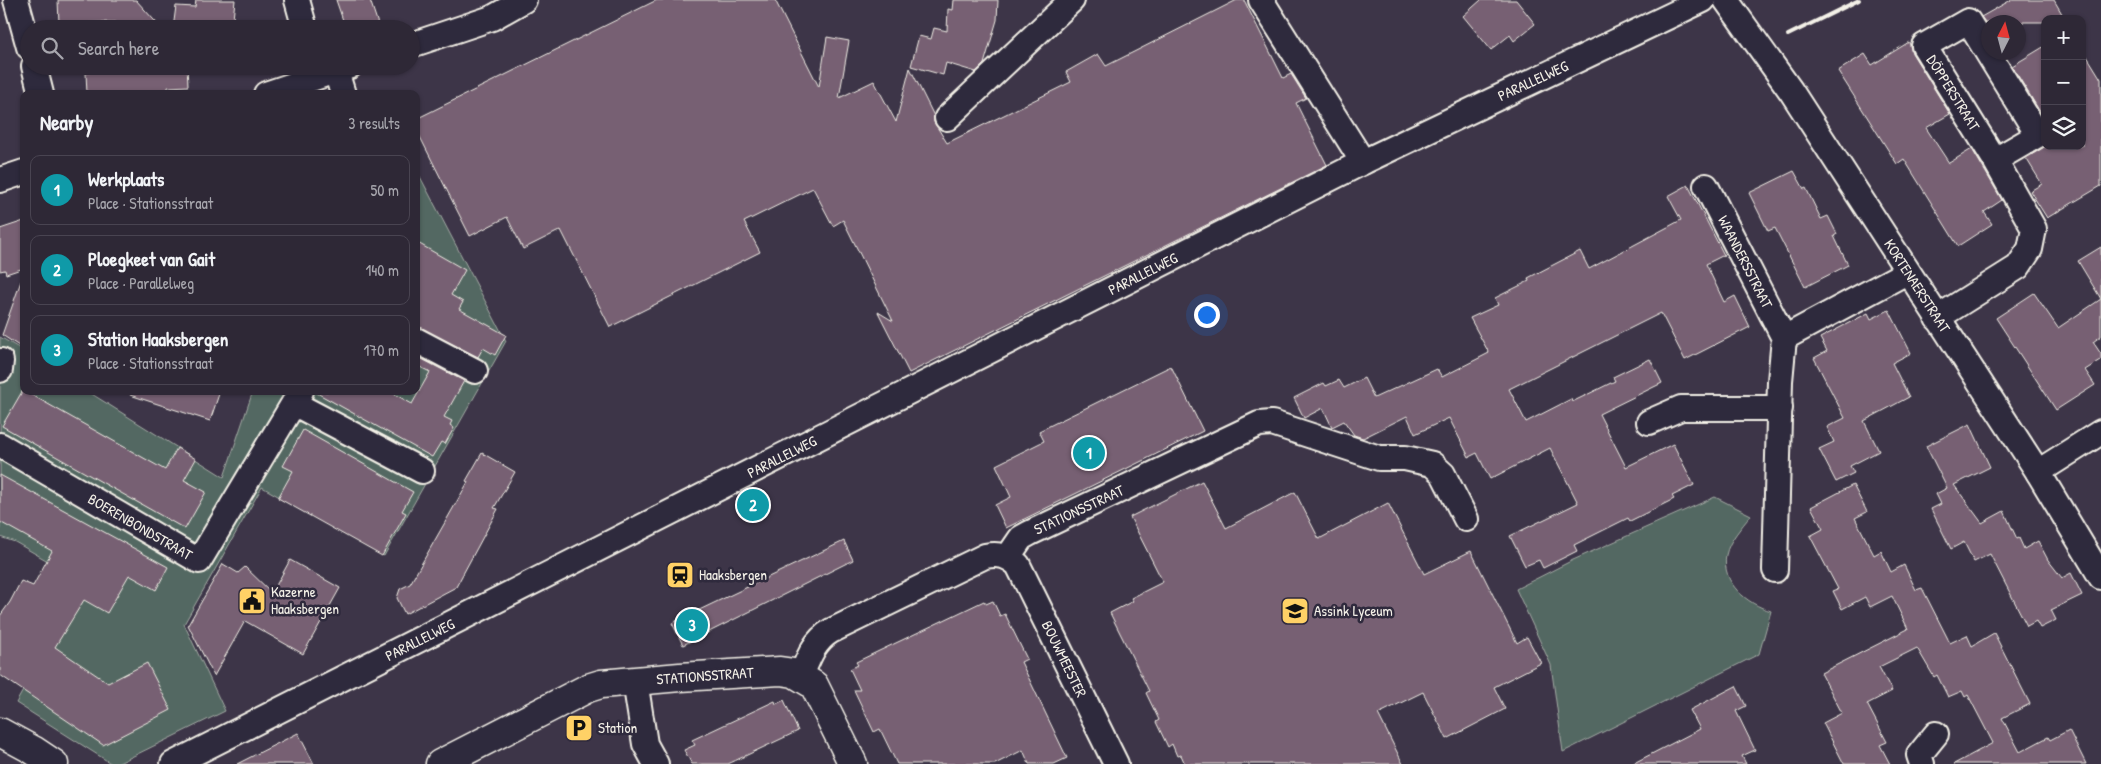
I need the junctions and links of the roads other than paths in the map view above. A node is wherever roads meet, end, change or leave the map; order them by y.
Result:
1 (16, 0) edge
2 (297, 0) edge
3 (524, 0) edge
4 (1072, 0) edge
5 (1261, 0) edge
6 (1704, 0) edge
7 (1726, 0) edge
8 (22, 20) edge
9 (303, 20) edge
10 (420, 42) edge
11 (36, 75) edge
12 (317, 75) edge
13 (333, 75) edge
14 (40, 90) edge
15 (277, 90) edge
16 (341, 90) edge
17 (947, 118) dead end
18 (1995, 160) junction
19 (1363, 162) junction
20 (20, 173) edge
21 (0, 180) edge
22 (1706, 186) dead end
23 (1907, 272) junction
24 (1937, 318) junction
25 (1784, 338) junction
26 (420, 342) edge
27 (475, 372) dead end
28 (298, 398) edge
29 (1780, 408) junction
30 (1649, 422) dead end
31 (2101, 432) edge
32 (0, 445) edge
33 (422, 471) dead end
34 (2038, 472) junction
35 (1466, 519) dead end
36 (1008, 557) junction
37 (1775, 570) dead end
38 (2101, 577) edge
39 (801, 676) junction
40 (635, 681) junction
41 (0, 732) edge
42 (1936, 734) dead end
43 (54, 764) edge
44 (173, 764) edge
45 (440, 764) edge
46 (656, 764) edge
47 (853, 764) edge
48 (1116, 764) edge
49 (1922, 764) edge

1 - 8 street
2 - 9 street
3 - 10 street
4 - 17 street
5 - 19 street
6 - 19 street, PARALLELWEG
7 - 23 street, KORTENAERSTRAAT
11 - 14 street
12 - 15 street
13 - 16 street
18 - 18 street, DÖPPERSTRAAT
18 - 24 street, DÖPPERSTRAAT
19 - 44 street, PARALLELWEG
20 - 21 street
22 - 25 street, WAANDERSSTRAAT
23 - 24 street, KORTENAERSTRAAT
23 - 25 street
24 - 34 street, KORTENAERSTRAAT
25 - 29 street
26 - 27 street
28 - 32 street, BOERENBONDSTRAAT
28 - 33 street, BOERENBONDSTRAAT
29 - 30 street
29 - 37 street
31 - 34 street
34 - 38 street, KORTENAERSTRAAT
35 - 36 street, STATIONSSTRAAT
36 - 39 street
36 - 48 street, BOUWMEESTER
39 - 40 street, STATIONSSTRAAT
39 - 47 street
40 - 45 street, STATIONSSTRAAT
40 - 46 street, STATIONSSTRAAT
41 - 43 street
42 - 49 street

